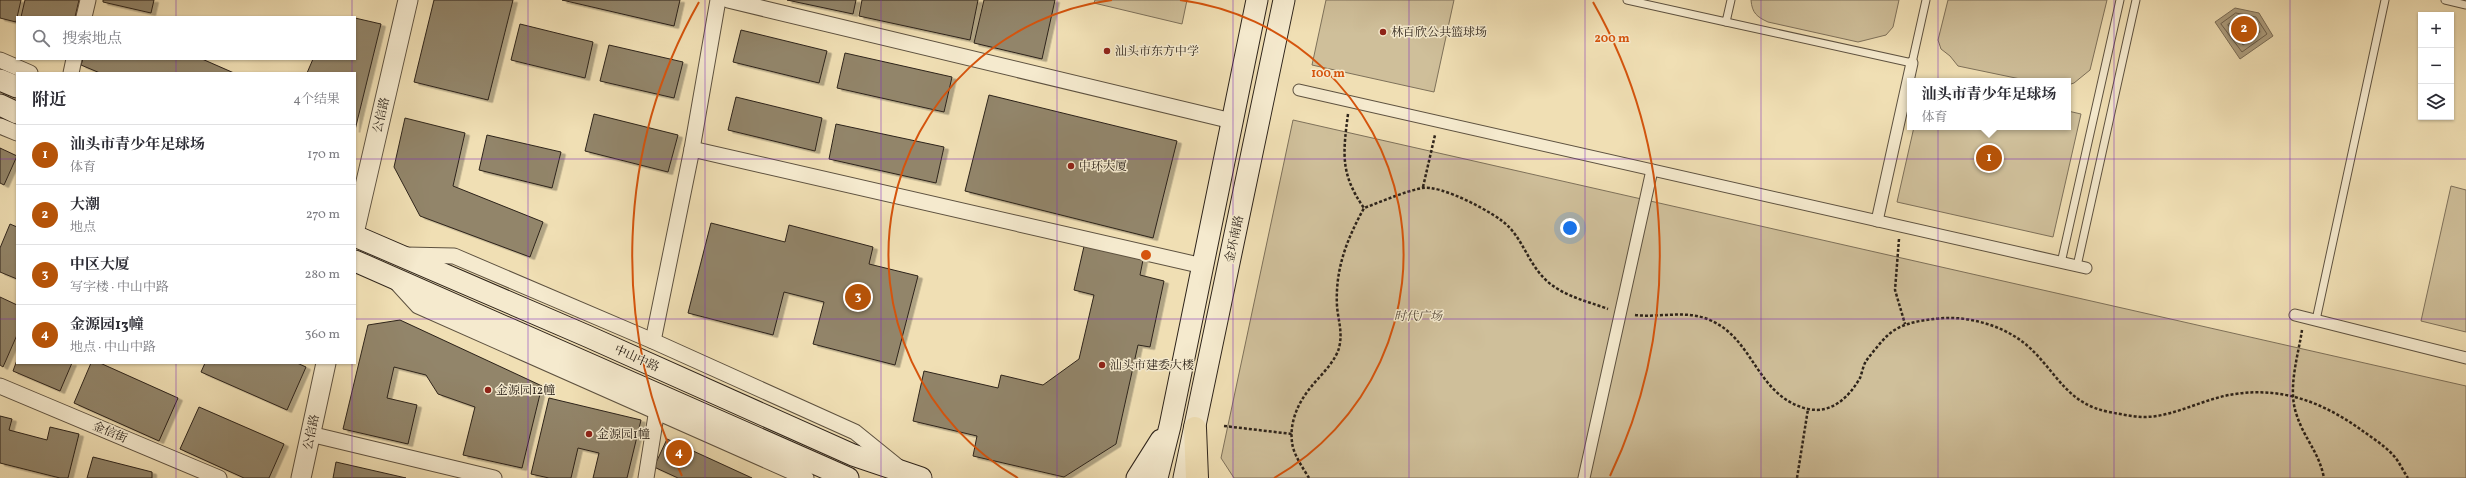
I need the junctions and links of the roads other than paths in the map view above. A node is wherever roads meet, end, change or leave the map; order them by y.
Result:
1 (88, 0) edge
2 (408, 0) edge
3 (718, 0) edge
4 (728, 0) edge
5 (1257, 0) edge
6 (1284, 0) edge
7 (1627, 0) edge
8 (1731, 0) edge
9 (1926, 0) edge
10 (2120, 0) edge
11 (2136, 0) edge
12 (2385, 0) edge
13 (2445, 0) edge
14 (2466, 5) edge
15 (84, 16) edge
16 (1726, 22) junction
17 (0, 60) edge
18 (74, 60) edge
19 (1912, 64) junction
20 (28, 72) edge
21 (71, 72) edge
22 (1909, 78) edge
23 (0, 80) edge
24 (1907, 86) edge
25 (16, 87) edge
26 (1299, 90) dead end
27 (0, 105) edge
28 (16, 112) edge
29 (1232, 121) junction
30 (0, 126) edge
31 (16, 133) edge
32 (692, 149) junction
33 (1652, 170) junction
34 (1877, 221) junction
35 (356, 225) edge
36 (356, 236) edge
37 (399, 254) junction
38 (356, 261) edge
39 (2061, 263) junction
40 (1203, 266) junction
41 (2081, 267) joint
42 (390, 276) junction
43 (2299, 316) road end
44 (2316, 320) junction
45 (616, 326) junction
46 (587, 336) junction
47 (653, 341) junction
48 (2466, 358) edge
49 (326, 364) edge
50 (595, 366) junction
51 (570, 372) junction
52 (0, 386) edge
53 (658, 403) junction
54 (795, 406) junction
55 (774, 419) junction
56 (1170, 426) junction
57 (1195, 428) junction
58 (310, 434) junction
59 (782, 448) junction
60 (762, 457) junction
61 (912, 474) edge
62 (219, 478) edge
63 (300, 478) edge
64 (494, 478) edge
65 (646, 478) edge
66 (806, 478) edge
67 (848, 478) edge
68 (1137, 478) edge
69 (1157, 478) edge
70 (1184, 478) edge
71 (1197, 478) edge
72 (1584, 478) edge

1 - 15 street
2 - 35 street, 公信路
3 - 32 street
4 - 29 street
5 - 29 main road, 金环南路
6 - 57 main road, 金环南路
7 - 16 lane
8 - 16 lane
9 - 19 lane
10 - 39 lane
11 - 41 lane
12 - 44 lane
13 - 14 lane
16 - 19 lane
17 - 20 street
18 - 21 street
19 - 22 street
23 - 25 main road
24 - 34 street
26 - 33 street
27 - 28 main road
29 - 40 main road, 金环南路
30 - 31 street
32 - 40 street
32 - 47 street
33 - 34 street
33 - 72 street
34 - 39 street
36 - 37 main road, 中山中路
37 - 45 street
37 - 46 main road, 中山中路
38 - 42 main road, 中山中路
39 - 41 street
40 - 56 main road, 金环南路
42 - 50 main road, 中山中路
42 - 51 street
43 - 44 street
44 - 48 street
45 - 46 street
45 - 47 street
46 - 55 main road, 中山中路
47 - 54 street
49 - 58 street, 公信路
50 - 51 street
50 - 53 main road, 中山中路
51 - 53 street
52 - 62 street, 金信街
53 - 59 main road, 中山中路
53 - 60 street
53 - 65 street
54 - 55 street
54 - 61 street
55 - 61 main road, 中山中路
56 - 68 main road
56 - 69 main road, 金环南路
57 - 70 main road, 金环南路
57 - 71 main road
58 - 63 street, 公信路
58 - 64 street
59 - 60 street
59 - 67 main road, 中山中路
60 - 66 street

